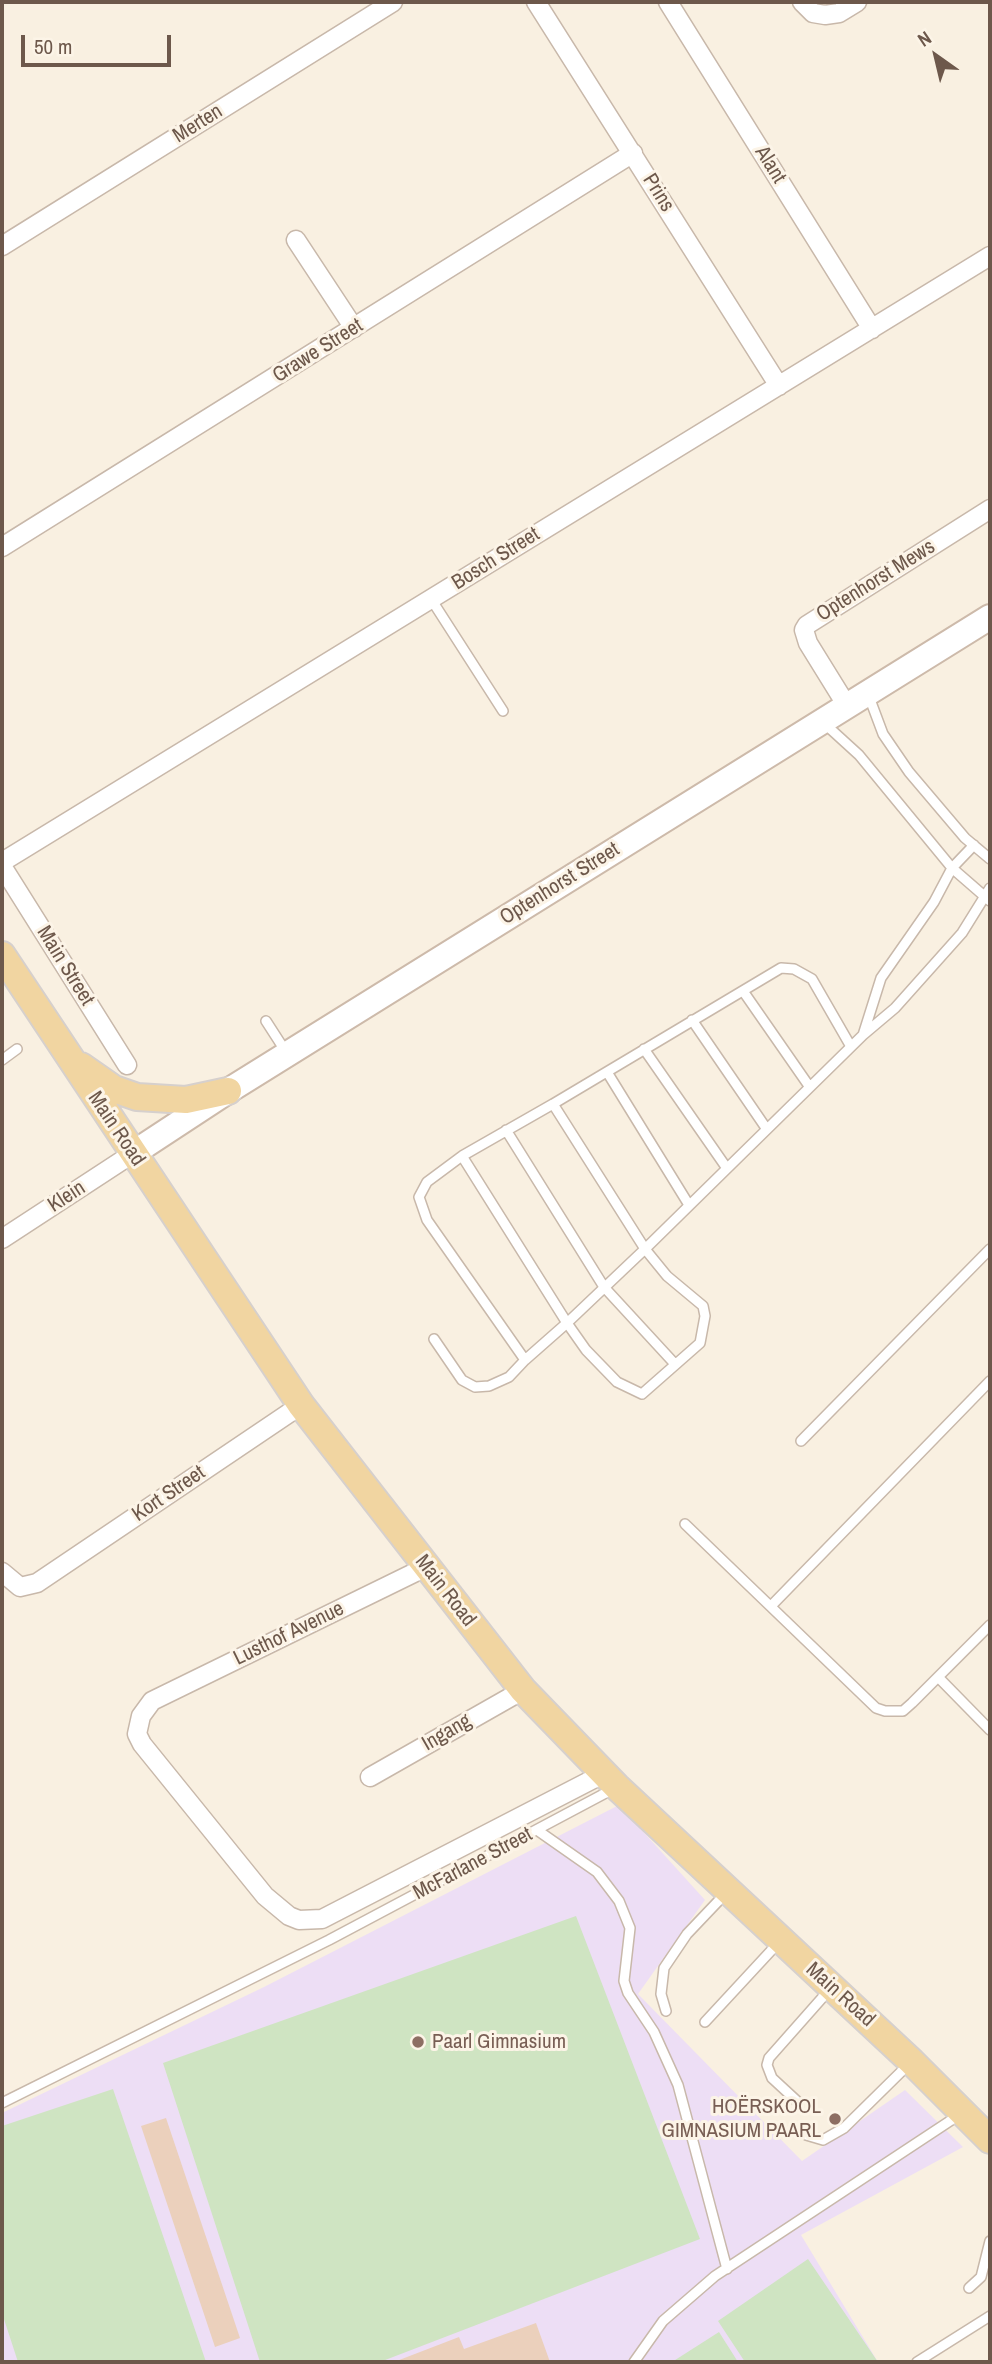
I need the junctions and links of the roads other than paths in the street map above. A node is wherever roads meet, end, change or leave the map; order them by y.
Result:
1 (393, 2) edge
2 (536, 2) edge
3 (668, 2) edge
4 (802, 2) edge
5 (857, 2) edge
6 (633, 153) junction
7 (296, 240) dead end
8 (2, 246) edge
9 (990, 256) edge
10 (354, 328) junction
11 (872, 329) junction
12 (779, 386) junction
13 (990, 509) edge
14 (2, 547) edge
15 (431, 599) junction
16 (990, 617) edge
17 (857, 699) junction
18 (503, 711) dead end
19 (822, 721) junction
20 (974, 845) junction
21 (990, 859) edge
22 (2, 864) edge
23 (953, 868) junction
24 (988, 895) edge
25 (2, 955) edge
26 (743, 991) junction
27 (692, 1020) junction
28 (266, 1021) dead end
29 (863, 1035) junction
30 (850, 1045) junction
31 (17, 1049) dead end
32 (644, 1049) junction
33 (63, 1051) junction
34 (287, 1054) junction
35 (2, 1060) edge
36 (128, 1065) dead end
37 (607, 1072) junction
38 (808, 1086) junction
39 (228, 1091) junction
40 (553, 1104) junction
41 (766, 1128) junction
42 (506, 1130) junction
43 (132, 1154) junction
44 (462, 1156) junction
45 (726, 1167) junction
46 (689, 1205) junction
47 (2, 1240) edge
48 (645, 1248) junction
49 (990, 1249) edge
50 (604, 1287) junction
51 (567, 1323) junction
52 (434, 1339) dead end
53 (525, 1360) junction
54 (674, 1363) junction
55 (990, 1381) edge
56 (300, 1405) junction
57 (801, 1441) dead end
58 (685, 1524) dead end
59 (426, 1567) junction
60 (2, 1572) edge
61 (771, 1606) junction
62 (990, 1625) edge
63 (938, 1677) junction
64 (523, 1690) junction
65 (990, 1730) edge
66 (370, 1777) dead end
67 (610, 1780) junction
68 (537, 1830) junction
69 (729, 1890) junction
70 (780, 1940) junction
71 (831, 1987) junction
72 (666, 2011) dead end
73 (705, 2022) dead end
74 (912, 2062) junction
75 (798, 2102) dead end
76 (2, 2103) edge
77 (963, 2113) junction
78 (806, 2135) dead end
79 (990, 2140) edge
80 (990, 2241) edge
81 (727, 2269) junction
82 (969, 2288) dead end
83 (990, 2316) edge
84 (634, 2362) edge
85 (917, 2362) edge

1 - 8 street, Merten
2 - 6 street, Prins
3 - 11 street, Alant
4 - 5 street
6 - 10 street, Grawe Street
6 - 12 street, Prins
7 - 10 street
9 - 11 street, Bosch Street
10 - 14 street, Grawe Street
11 - 12 street, Bosch Street
12 - 15 street, Bosch Street
13 - 17 street, Optenhorst Mews
15 - 18 lane
15 - 22 street, Bosch Street
16 - 17 main road, Optenhorst Street
17 - 19 main road, Optenhorst Street
17 - 20 lane
19 - 23 lane
19 - 34 main road, Optenhorst Street
20 - 21 lane
20 - 23 lane
22 - 36 street, Main Street
23 - 24 lane
23 - 29 lane
24 - 29 lane
25 - 33 main road, Main Road
26 - 27 lane
26 - 30 lane
26 - 38 lane
27 - 32 lane
27 - 41 lane
28 - 34 lane
29 - 30 lane
30 - 38 lane
31 - 35 lane
32 - 37 lane
32 - 45 lane
33 - 39 main road
33 - 43 main road, Main Road
34 - 39 main road, Optenhorst Street
37 - 40 lane
37 - 46 lane
38 - 41 lane
39 - 43 main road, Optenhorst Street
40 - 42 lane
40 - 48 lane
41 - 45 lane
42 - 44 lane
42 - 50 lane
43 - 47 street, Klein
43 - 56 main road, Main Road
44 - 51 lane
44 - 53 lane
45 - 46 lane
46 - 48 lane
48 - 50 lane
48 - 54 lane
49 - 57 lane
50 - 51 lane
50 - 54 lane
51 - 53 lane
51 - 54 lane
52 - 53 lane
55 - 61 lane
56 - 59 main road, Main Road
56 - 60 street, Kort Street
58 - 61 lane
59 - 64 main road, Main Road
59 - 67 street, Lusthof Avenue
61 - 63 lane
62 - 63 lane
63 - 65 lane
64 - 66 street, Ingang
64 - 67 main road, Main Road
67 - 68 lane, McFarlane Street
67 - 69 main road, Main Road
68 - 76 lane, McFarlane Street
68 - 81 lane
69 - 70 main road, Main Road
69 - 72 lane
70 - 71 main road, Main Road
70 - 73 lane
71 - 74 main road, Main Road
71 - 75 lane
74 - 77 main road, Main Road
74 - 78 lane
77 - 79 main road, Main Road
77 - 81 lane
80 - 82 lane
81 - 84 lane
83 - 85 lane

